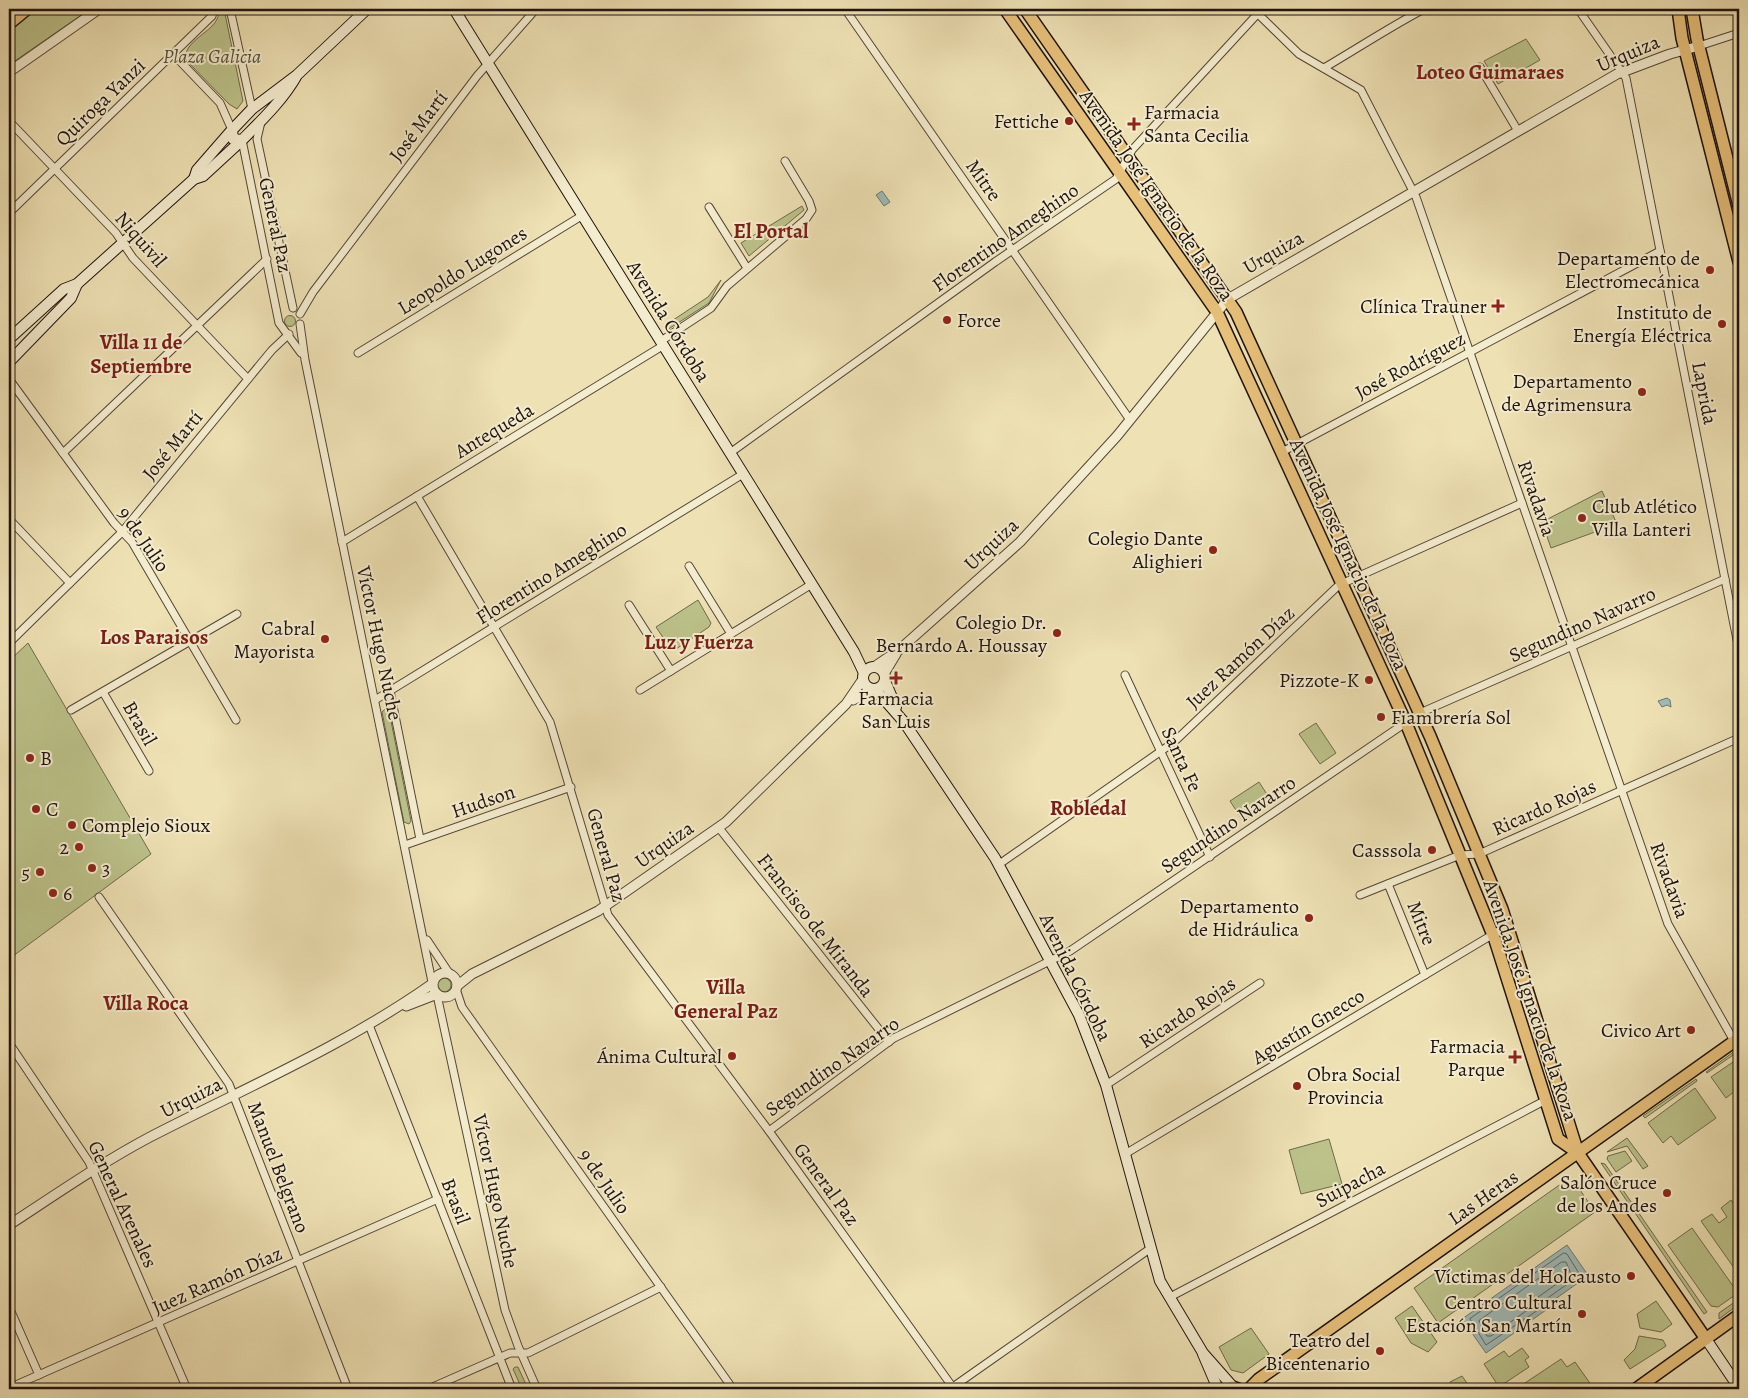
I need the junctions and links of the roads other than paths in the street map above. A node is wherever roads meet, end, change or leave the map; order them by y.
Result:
1 (26, 9) edge
2 (99, 9) edge
3 (230, 9) edge
4 (367, 9) edge
5 (454, 9) edge
6 (536, 9) edge
7 (845, 9) edge
8 (1005, 9) edge
9 (1025, 9) edge
10 (1424, 9) edge
11 (1578, 9) edge
12 (1678, 9) edge
13 (1692, 9) edge
14 (1258, 10) edge
15 (214, 11) edge
16 (9, 23) edge
17 (1739, 33) edge
18 (1699, 46) junction
19 (1685, 50) junction
20 (173, 54) junction
21 (488, 64) junction
22 (1480, 67) dead end
23 (1324, 68) junction
24 (9, 72) edge
25 (1622, 72) junction
26 (297, 75) junction
27 (253, 109) junction
28 (9, 121) edge
29 (262, 121) junction
30 (232, 130) junction
31 (1518, 131) junction
32 (254, 136) junction
33 (242, 140) junction
34 (1128, 157) junction
35 (785, 161) dead end
36 (54, 169) junction
37 (1120, 172) junction
38 (194, 180) junction
39 (1413, 191) junction
40 (1739, 206) edge
41 (709, 207) dead end
42 (9, 212) edge
43 (583, 215) junction
44 (122, 242) junction
45 (1012, 250) junction
46 (1660, 251) junction
47 (266, 259) junction
48 (1739, 262) edge
49 (747, 268) junction
50 (77, 284) junction
51 (313, 292) junction
52 (1227, 299) junction
53 (293, 308) junction
54 (1217, 312) junction
55 (300, 314) junction
56 (279, 316) junction
57 (300, 324) junction
58 (197, 326) junction
59 (281, 329) junction
60 (289, 334) junction
61 (9, 339) edge
62 (662, 343) junction
63 (272, 350) junction
64 (1470, 352) junction
65 (358, 353) dead end
66 (305, 360) junction
67 (9, 361) edge
68 (1262, 370) junction
69 (9, 373) edge
70 (248, 379) junction
71 (11, 382) edge
72 (1130, 420) junction
73 (1296, 444) junction
74 (1282, 452) junction
75 (63, 453) junction
76 (730, 453) junction
77 (743, 474) junction
78 (417, 496) junction
79 (1522, 503) junction
80 (9, 519) edge
81 (122, 532) junction
82 (342, 542) junction
83 (690, 566) dead end
84 (1357, 577) junction
85 (1725, 579) junction
86 (70, 583) junction
87 (1343, 583) junction
88 (812, 584) junction
89 (629, 606) dead end
90 (237, 614) dead end
91 (494, 627) junction
92 (730, 634) junction
93 (1384, 635) junction
94 (190, 641) junction
95 (9, 643) edge
96 (1572, 646) junction
97 (899, 650) junction
98 (1739, 650) edge
99 (1377, 660) junction
100 (671, 671) junction
101 (868, 672) junction
102 (1125, 675) dead end
103 (884, 678) junction
104 (874, 689) junction
105 (390, 690) junction
106 (640, 690) dead end
107 (103, 692) junction
108 (375, 700) junction
109 (846, 704) junction
110 (71, 710) dead end
111 (1420, 713) junction
112 (236, 720) dead end
113 (904, 722) junction
114 (1406, 723) junction
115 (1739, 738) edge
116 (1161, 752) junction
117 (149, 771) dead end
118 (571, 787) junction
119 (1622, 790) junction
120 (719, 828) junction
121 (420, 840) junction
122 (405, 845) junction
123 (1460, 854) junction
124 (1479, 854) junction
125 (1210, 857) junction
126 (998, 865) junction
127 (1388, 884) junction
128 (1360, 895) dead end
129 (99, 897) dead end
130 (605, 906) junction
131 (1502, 909) junction
132 (1507, 926) junction
133 (424, 933) junction
134 (1492, 935) junction
135 (1050, 960) junction
136 (450, 974) junction
137 (472, 974) junction
138 (1425, 975) junction
139 (432, 983) junction
140 (1260, 983) dead end
141 (457, 988) junction
142 (437, 995) junction
143 (394, 1010) junction
144 (370, 1025) junction
145 (1737, 1040) edge
146 (889, 1042) junction
147 (9, 1043) edge
148 (1106, 1085) junction
149 (234, 1096) junction
150 (1546, 1100) junction
151 (769, 1131) junction
152 (1578, 1152) junction
153 (1125, 1154) junction
154 (93, 1170) junction
155 (438, 1199) junction
156 (9, 1225) edge
157 (1151, 1248) junction
158 (298, 1261) junction
159 (661, 1287) junction
160 (1170, 1297) junction
161 (9, 1307) edge
162 (1739, 1315) edge
163 (159, 1323) junction
164 (1706, 1339) junction
165 (521, 1353) junction
166 (1203, 1353) junction
167 (500, 1357) junction
168 (39, 1375) junction
169 (9, 1388) edge
170 (1739, 1388) edge
171 (187, 1389) edge
172 (348, 1389) edge
173 (428, 1389) edge
174 (512, 1389) edge
175 (537, 1389) edge
176 (733, 1389) edge
177 (952, 1389) edge
178 (1218, 1389) edge
179 (1232, 1389) edge
180 (1249, 1389) edge
181 (1636, 1389) edge

1 - 16 highway
2 - 24 street
3 - 27 street
4 - 26 main road
5 - 21 main road, Avenida Córdoba
6 - 21 street, José Martí
7 - 45 street, Mitre
8 - 37 main road, Avenida José Ignacio de la Roza
9 - 34 main road, Avenida José Ignacio de la Roza
10 - 23 street
11 - 25 street, Laprida
12 - 19 main road
13 - 18 main road
14 - 23 street, Rivadavia
14 - 34 street, Florentino Ameghino
15 - 20 street, Quiroga Yanzi
17 - 18 street, Urquiza
18 - 19 street, Urquiza
18 - 40 main road
19 - 25 street, Urquiza
19 - 48 main road
20 - 30 street
20 - 36 street, Quiroga Yanzi
21 - 43 main road, Avenida Córdoba
21 - 51 street, José Martí
22 - 31 street
23 - 39 street, Rivadavia
25 - 31 street, Urquiza
25 - 46 street, Laprida
26 - 27 main road
26 - 29 main road
27 - 29 main road
27 - 30 main road
28 - 36 street, Niquivil
29 - 32 main road
30 - 32 street
30 - 33 main road
30 - 38 main road
31 - 39 street, Urquiza
32 - 33 main road
32 - 53 street
33 - 38 main road
33 - 47 street, General Paz
34 - 37 street, Florentino Ameghino
34 - 52 main road, Avenida José Ignacio de la Roza
35 - 49 street, Antequeda
36 - 42 street, Quiroga Yanzi
36 - 44 street, Niquivil
37 - 45 street, Florentino Ameghino
37 - 54 main road, Avenida José Ignacio de la Roza
38 - 44 main road
39 - 52 street, Urquiza
39 - 64 street, Rivadavia
41 - 49 street
43 - 62 main road, Avenida Córdoba
43 - 65 street, Leopoldo Lugones
44 - 50 main road
44 - 58 street, Niquivil
45 - 72 street, Mitre
45 - 76 street, Florentino Ameghino
46 - 64 street, José Rodríguez
46 - 85 street, Laprida
47 - 56 street, General Paz
47 - 58 street
49 - 62 street, Antequeda
50 - 61 main road
50 - 67 main road
51 - 53 street, José Martí
51 - 55 street, José Martí
52 - 54 street, Urquiza
52 - 68 main road, Avenida José Ignacio de la Roza
53 - 55 street
53 - 56 street
54 - 68 main road
54 - 72 street, Urquiza
54 - 74 main road, Avenida José Ignacio de la Roza
55 - 57 street
56 - 59 street
57 - 60 street
57 - 66 street, Víctor Hugo Nuche
58 - 70 street, Niquivil
58 - 75 street
59 - 60 street
59 - 63 street, José Martí
60 - 63 street, José Martí
60 - 66 street, Víctor Hugo Nuche
62 - 76 main road, Avenida Córdoba
62 - 78 street, Antequeda
63 - 70 street, José Martí
64 - 73 street, José Rodríguez
64 - 79 street, Rivadavia
66 - 82 street, Víctor Hugo Nuche
68 - 73 main road, Avenida José Ignacio de la Roza
69 - 71 street, 9 de Julio
70 - 81 street, José Martí
71 - 75 street, 9 de Julio
72 - 97 street, Urquiza
73 - 74 street, José Rodríguez
73 - 84 main road, Avenida José Ignacio de la Roza
74 - 87 main road, Avenida José Ignacio de la Roza
75 - 81 street, 9 de Julio
76 - 77 main road, Avenida Córdoba
77 - 88 main road, Avenida Córdoba
77 - 91 street, Florentino Ameghino
78 - 82 street, Antequeda
78 - 91 street, General Paz
79 - 84 street, Juez Ramón Díaz
79 - 96 street, Rivadavia
80 - 86 street
81 - 86 street, José Martí
81 - 94 street, 9 de Julio
82 - 108 street, Víctor Hugo Nuche
83 - 92 street
84 - 87 street, Juez Ramón Díaz
84 - 93 main road, Avenida José Ignacio de la Roza
85 - 96 street, Segundino Navarro
85 - 98 street, Laprida
86 - 95 street, José Martí
87 - 93 main road
87 - 99 main road, Avenida José Ignacio de la Roza
87 - 116 street, Juez Ramón Díaz
88 - 92 street
88 - 101 main road, Avenida Córdoba
89 - 100 street
90 - 94 street
91 - 105 street, Florentino Ameghino
91 - 118 street, General Paz
92 - 100 street
93 - 111 main road, Avenida José Ignacio de la Roza
94 - 107 street
94 - 112 street, 9 de Julio
96 - 111 street, Segundino Navarro
96 - 119 street, Rivadavia
97 - 101 street, Urquiza
97 - 103 street, Urquiza
99 - 111 main road
99 - 114 main road, Avenida José Ignacio de la Roza
100 - 106 street
101 - 103 main road
101 - 104 main road
101 - 109 street, Urquiza
102 - 116 street, Santa Fe
103 - 104 main road
103 - 113 main road, Avenida Córdoba
104 - 109 street, Urquiza
104 - 113 main road, Avenida Córdoba
105 - 108 street, Florentino Ameghino
105 - 121 street, Víctor Hugo Nuche
107 - 110 street
107 - 117 street, Brasil
108 - 122 street, Víctor Hugo Nuche
109 - 120 street, Urquiza
111 - 114 street, Segundino Navarro
111 - 124 main road, Avenida José Ignacio de la Roza
113 - 126 main road, Avenida Córdoba
114 - 123 main road, Avenida José Ignacio de la Roza
114 - 125 street, Segundino Navarro
115 - 119 street, Ricardo Rojas
116 - 125 street, Santa Fe
116 - 126 street, Juez Ramón Díaz
118 - 121 street, Hudson
118 - 130 street, General Paz
119 - 124 street, Ricardo Rojas
119 - 145 street, Rivadavia
120 - 130 street, Urquiza
120 - 146 street, Francisco de Miranda
121 - 122 street, Hudson
122 - 133 street, Víctor Hugo Nuche
123 - 124 street, Ricardo Rojas
123 - 127 street, Ricardo Rojas
123 - 131 main road
123 - 134 main road, Avenida José Ignacio de la Roza
124 - 131 main road, Avenida José Ignacio de la Roza
125 - 135 street, Segundino Navarro
126 - 135 main road, Avenida Córdoba
127 - 128 street, Ricardo Rojas
127 - 138 street, Mitre
129 - 149 street, Manuel Belgrano
130 - 137 street, Urquiza
130 - 151 street, General Paz
131 - 132 main road, Avenida José Ignacio de la Roza
132 - 134 street, Agustín Gnecco
132 - 152 main road, Avenida José Ignacio de la Roza
133 - 136 street, Víctor Hugo Nuche
133 - 139 street, Víctor Hugo Nuche
134 - 138 street, Agustín Gnecco
134 - 150 main road, Avenida José Ignacio de la Roza
135 - 146 street, Segundino Navarro
135 - 148 main road, Avenida Córdoba
136 - 137 street, Urquiza
136 - 139 street
136 - 141 street
137 - 141 street, Urquiza
138 - 153 street, Agustín Gnecco
139 - 142 street
139 - 143 street, Urquiza
140 - 148 street, Ricardo Rojas
141 - 142 street
141 - 159 street, 9 de Julio
142 - 143 street, Urquiza
142 - 165 street, Víctor Hugo Nuche
143 - 144 street, Urquiza
144 - 149 street, Urquiza
144 - 155 street, Brasil
145 - 152 main road, Las Heras
146 - 151 street, Segundino Navarro
147 - 154 street, General Arenales
148 - 153 main road, Avenida Córdoba
149 - 154 street, Urquiza
149 - 158 street, Manuel Belgrano
150 - 152 main road, Avenida José Ignacio de la Roza
150 - 160 street, Suipacha
151 - 177 street, General Paz
152 - 164 main road, Avenida José Ignacio de la Roza
152 - 180 main road, Las Heras
153 - 157 main road, Avenida Córdoba
154 - 156 street, Urquiza
154 - 163 street, General Arenales
155 - 158 street, Juez Ramón Díaz
155 - 167 street, Brasil
157 - 160 main road, Avenida Córdoba
157 - 177 street
158 - 163 street, Juez Ramón Díaz
158 - 172 street, Manuel Belgrano
159 - 165 street
159 - 176 street, 9 de Julio
160 - 166 main road, Avenida Córdoba
161 - 168 street
162 - 164 main road
163 - 168 street, Juez Ramón Díaz
163 - 171 street, General Arenales
164 - 170 main road, Avenida José Ignacio de la Roza
164 - 181 main road
165 - 167 street
165 - 175 street, Víctor Hugo Nuche
166 - 178 main road, Avenida Córdoba
166 - 179 main road, Avenida Córdoba
167 - 173 street
167 - 174 street, Brasil
168 - 169 street, Juez Ramón Díaz

